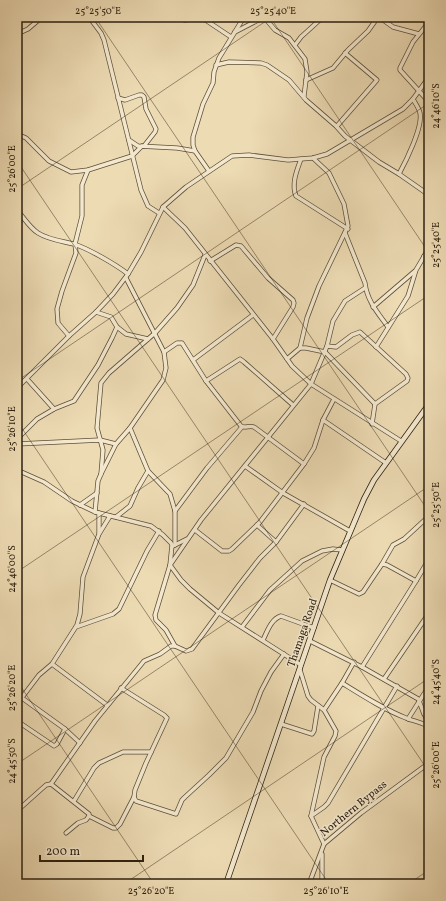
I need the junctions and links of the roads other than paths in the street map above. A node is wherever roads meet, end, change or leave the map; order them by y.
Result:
1 (42, 17) edge
2 (89, 17) edge
3 (174, 17) edge
4 (244, 17) edge
5 (264, 17) edge
6 (323, 17) edge
7 (379, 17) edge
8 (205, 18) edge
9 (429, 22) edge
10 (234, 32) junction
11 (17, 34) edge
12 (419, 34) junction
13 (231, 37) junction
14 (295, 45) junction
15 (345, 53) junction
16 (216, 65) junction
17 (429, 78) edge
18 (306, 80) junction
19 (419, 90) junction
20 (304, 97) junction
21 (118, 98) junction
22 (413, 99) junction
23 (429, 102) edge
24 (337, 126) junction
25 (17, 134) edge
26 (128, 139) junction
27 (351, 140) junction
28 (143, 146) junction
29 (195, 151) junction
30 (132, 156) junction
31 (313, 158) junction
32 (301, 159) junction
33 (88, 170) junction
34 (209, 171) junction
35 (399, 174) junction
36 (429, 195) edge
37 (163, 207) junction
38 (17, 210) edge
39 (158, 213) junction
40 (348, 228) junction
41 (345, 233) junction
42 (75, 244) junction
43 (429, 248) edge
44 (205, 255) junction
45 (424, 256) junction
46 (429, 260) edge
47 (210, 261) junction
48 (416, 270) junction
49 (127, 276) junction
50 (365, 288) junction
51 (373, 307) junction
52 (96, 312) junction
53 (253, 315) junction
54 (117, 327) junction
55 (388, 327) junction
56 (154, 333) junction
57 (69, 336) junction
58 (148, 339) junction
59 (273, 339) junction
60 (327, 346) junction
61 (376, 347) junction
62 (300, 348) junction
63 (164, 352) junction
64 (324, 352) junction
65 (287, 359) junction
66 (193, 360) junction
67 (27, 379) junction
68 (206, 381) junction
69 (311, 384) junction
70 (17, 388) edge
71 (334, 399) junction
72 (375, 404) junction
73 (429, 404) edge
74 (293, 405) junction
75 (54, 409) junction
76 (323, 420) junction
77 (372, 424) junction
78 (242, 427) junction
79 (130, 428) junction
80 (267, 438) junction
81 (17, 439) edge
82 (100, 440) junction
83 (401, 442) junction
84 (17, 444) edge
85 (116, 444) junction
86 (386, 463) junction
87 (304, 464) junction
88 (245, 466) junction
89 (17, 470) edge
90 (148, 471) junction
91 (101, 474) junction
92 (97, 493) junction
93 (283, 493) junction
94 (304, 504) junction
95 (80, 505) junction
96 (175, 511) junction
97 (97, 512) junction
98 (110, 516) junction
99 (429, 516) edge
100 (116, 518) junction
101 (257, 525) junction
102 (195, 530) junction
103 (159, 531) junction
104 (350, 531) junction
105 (99, 534) junction
106 (188, 538) junction
107 (276, 542) junction
108 (173, 546) junction
109 (342, 550) junction
110 (429, 559) edge
111 (382, 564) junction
112 (170, 565) junction
113 (330, 580) junction
114 (416, 581) junction
115 (219, 612) junction
116 (429, 614) edge
117 (242, 627) junction
118 (75, 628) junction
119 (314, 628) junction
120 (263, 640) junction
121 (310, 641) junction
122 (175, 646) junction
123 (284, 654) junction
124 (354, 662) junction
125 (52, 664) junction
126 (362, 667) junction
127 (300, 668) junction
128 (384, 679) junction
129 (342, 683) junction
130 (397, 686) junction
131 (429, 686) edge
132 (121, 688) junction
133 (22, 698) junction
134 (419, 701) junction
135 (17, 704) edge
136 (107, 705) junction
137 (318, 706) junction
138 (384, 708) junction
139 (324, 710) junction
140 (408, 719) junction
141 (17, 722) edge
142 (281, 724) junction
143 (429, 724) edge
144 (429, 727) edge
145 (65, 729) junction
146 (80, 743) junction
147 (151, 752) junction
148 (429, 763) edge
149 (51, 784) junction
150 (134, 798) junction
151 (74, 801) junction
152 (17, 811) edge
153 (90, 816) junction
154 (311, 816) junction
155 (66, 832) dead end
156 (324, 844) junction
157 (322, 851) junction
158 (226, 884) edge
159 (308, 884) edge
160 (322, 884) edge

1 - 11 street
2 - 21 street
3 - 8 street
4 - 10 street
5 - 10 street
5 - 14 street
6 - 14 street
7 - 12 street
7 - 15 street
8 - 13 street
9 - 12 street
10 - 13 street
12 - 19 street
13 - 16 street
14 - 18 street
15 - 18 street
15 - 24 street
16 - 20 street
16 - 29 street
17 - 19 street
18 - 20 street
19 - 22 street
19 - 23 street
20 - 24 street
21 - 26 street
21 - 28 street
22 - 27 street
22 - 35 street
24 - 27 street
25 - 33 street
26 - 28 street
26 - 30 street
27 - 31 street
27 - 35 street
28 - 29 street
28 - 30 street
29 - 34 street
30 - 33 street
30 - 39 street
31 - 32 street
31 - 40 street
32 - 34 street
32 - 40 street
33 - 42 street
34 - 37 street
35 - 36 street
37 - 39 street
37 - 44 street
38 - 42 street
39 - 49 street
40 - 41 street
41 - 50 street
41 - 62 street
42 - 49 street
42 - 57 street
43 - 45 street
44 - 47 street
44 - 56 street
45 - 46 street
45 - 48 street
47 - 53 street
47 - 59 street
48 - 51 street
48 - 55 street
49 - 52 street
49 - 56 street
50 - 51 street
50 - 60 street
51 - 55 street
52 - 54 street
52 - 57 street
53 - 59 street
53 - 66 street
54 - 58 street
54 - 75 street
55 - 61 street
56 - 58 street
56 - 63 street
57 - 67 street
58 - 82 street
59 - 65 street
60 - 61 street
60 - 64 street
61 - 72 street
62 - 64 street
62 - 65 street
63 - 66 street
63 - 79 street
64 - 69 street
64 - 72 street
65 - 69 street
66 - 68 street
67 - 70 street
67 - 75 street
68 - 74 street
68 - 78 street
69 - 71 street
69 - 74 street
71 - 76 street
71 - 77 street
72 - 77 street
73 - 83 main road, Thamaga Road
74 - 80 street
75 - 81 street
76 - 86 street
76 - 87 street
77 - 83 street
78 - 80 street
78 - 96 street
79 - 85 street
79 - 90 street
80 - 87 street
80 - 88 street
82 - 84 street
82 - 85 street
82 - 91 street
83 - 86 main road, Thamaga Road
85 - 91 street
86 - 104 main road, Thamaga Road
87 - 93 street
88 - 93 street
88 - 102 street
89 - 95 street
90 - 96 street
90 - 100 street
91 - 92 street
92 - 95 street
92 - 97 street
93 - 94 street
93 - 101 street
94 - 104 street
94 - 107 street
95 - 97 street
96 - 108 street
97 - 98 street
97 - 105 street
98 - 100 street
98 - 105 street
99 - 111 street
100 - 103 street
101 - 102 street
101 - 107 street
102 - 106 street
103 - 108 street
103 - 118 street
104 - 109 main road, Thamaga Road
105 - 118 street
106 - 108 street
106 - 112 street
107 - 115 street
108 - 112 street
109 - 113 main road, Thamaga Road
109 - 117 street
110 - 114 street
111 - 113 street
111 - 114 street
112 - 115 street
112 - 122 street
113 - 119 main road, Thamaga Road
114 - 126 street
115 - 117 street
115 - 122 street
116 - 128 street
117 - 120 street
118 - 125 street
119 - 120 street
119 - 121 main road, Thamaga Road
120 - 123 street
121 - 124 street
121 - 127 main road, Thamaga Road
122 - 132 street
123 - 127 street
123 - 150 street
124 - 126 street
124 - 129 street
125 - 133 street
125 - 136 street
126 - 128 street
127 - 137 street
127 - 142 main road, Thamaga Road
128 - 130 street
129 - 138 street
129 - 139 street
130 - 134 street
130 - 138 street
131 - 134 street
132 - 136 street
132 - 147 street
133 - 135 street
133 - 145 street
134 - 140 street
134 - 143 street
136 - 146 street
137 - 139 street
137 - 142 street
138 - 140 street
138 - 154 street
139 - 154 street
140 - 144 street
141 - 145 street
142 - 158 main road, Thamaga Road
145 - 146 street
146 - 149 street
147 - 150 street
147 - 151 street
148 - 156 street, Northern Bypass
149 - 151 street
149 - 152 street
150 - 153 street
151 - 153 street
153 - 155 street
154 - 156 street
156 - 157 street, Northern Bypass
157 - 159 street, Northern Bypass
157 - 160 street

